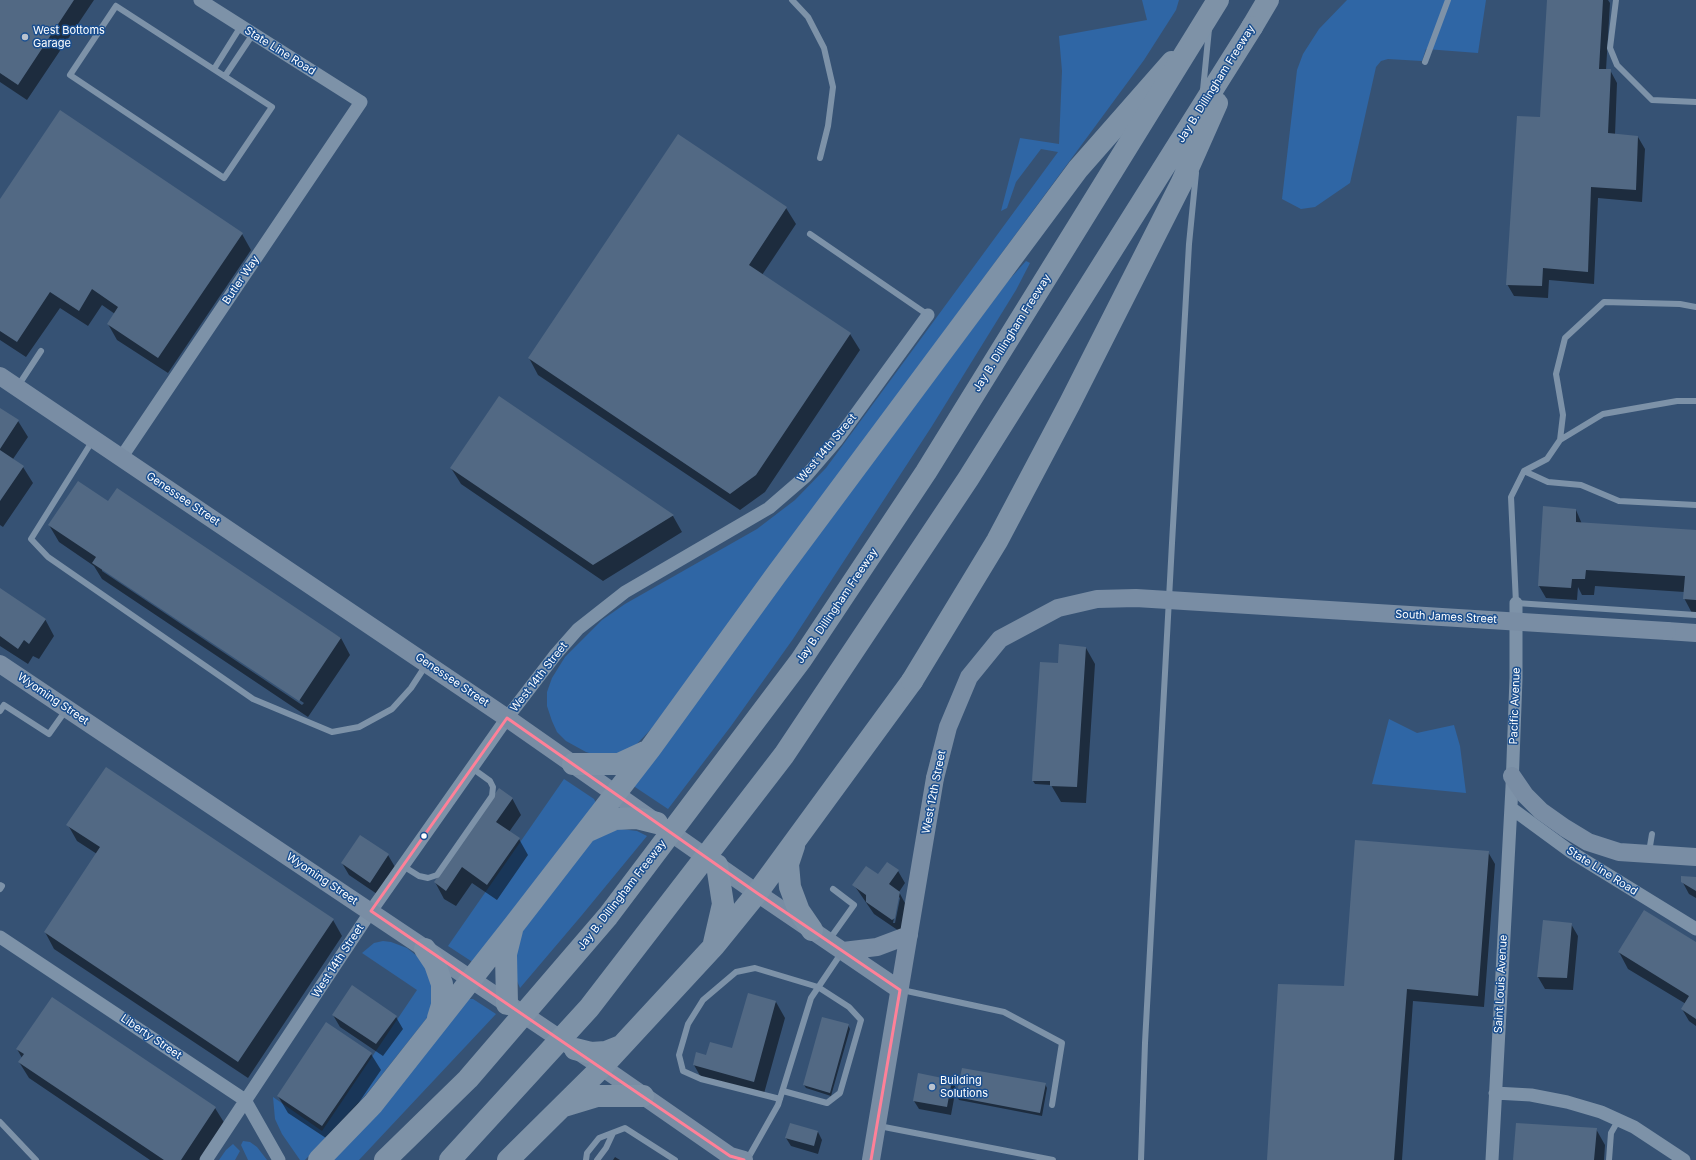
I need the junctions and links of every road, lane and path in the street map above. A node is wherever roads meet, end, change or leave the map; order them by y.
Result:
1 (200, 0) edge
2 (792, 0) edge
3 (1212, 0) edge
4 (1218, 0) edge
5 (1268, 0) edge
6 (1448, 0) edge
7 (1616, 0) edge
8 (241, 26) junction
9 (1252, 27) junction
10 (253, 34) junction
11 (1197, 34) junction
12 (1425, 62) dead end
13 (214, 69) junction
14 (225, 76) junction
15 (361, 102) joint
16 (1696, 102) edge
17 (820, 158) dead end
18 (810, 234) dead end
19 (1696, 307) edge
20 (928, 315) joint
21 (42, 351) dead end
22 (0, 376) edge
23 (17, 387) junction
24 (1696, 401) edge
25 (94, 439) junction
26 (1560, 440) junction
27 (121, 458) junction
28 (1524, 472) junction
29 (1696, 505) edge
30 (1195, 602) joint
31 (1516, 604) junction
32 (1696, 615) edge
33 (1696, 633) edge
34 (0, 664) edge
35 (427, 664) junction
36 (67, 708) junction
37 (0, 711) edge
38 (507, 718) junction
39 (650, 749) junction
40 (573, 764) junction
41 (472, 768) junction
42 (1512, 776) junction
43 (615, 792) junction
44 (1511, 808) junction
45 (658, 822) junction
46 (583, 834) junction
47 (1652, 834) dead end
48 (796, 840) junction
49 (1649, 854) junction
50 (1696, 857) edge
51 (717, 865) junction
52 (403, 866) junction
53 (0, 885) edge
54 (0, 889) edge
55 (833, 889) dead end
56 (757, 893) junction
57 (370, 911) junction
58 (514, 925) junction
59 (1696, 930) edge
60 (909, 935) junction
61 (820, 936) junction
62 (1, 940) edge
63 (714, 946) junction
64 (425, 948) junction
65 (843, 951) junction
66 (470, 979) junction
67 (818, 987) junction
68 (900, 990) junction
69 (507, 1004) junction
70 (436, 1023) junction
71 (621, 1046) junction
72 (575, 1049) junction
73 (602, 1066) junction
74 (782, 1091) junction
75 (1495, 1093) junction
76 (643, 1096) junction
77 (780, 1099) junction
78 (245, 1100) junction
79 (1052, 1105) dead end
80 (561, 1107) junction
81 (1619, 1119) junction
82 (0, 1122) edge
83 (877, 1126) junction
84 (613, 1133) junction
85 (36, 1160) edge
86 (206, 1160) edge
87 (279, 1160) edge
88 (319, 1160) edge
89 (385, 1160) edge
90 (450, 1160) edge
91 (508, 1160) edge
92 (586, 1160) edge
93 (597, 1160) edge
94 (675, 1160) edge
95 (746, 1160) edge
96 (871, 1160) edge
97 (1053, 1160) edge
98 (1142, 1160) edge
99 (1492, 1160) edge
100 (1609, 1160) edge
101 (1684, 1160) edge

1 - 8 street, State Line Road
2 - 17 lane
3 - 98 lane
4 - 11 highway, Jay B. Dillingham Freeway, bridge
5 - 9 highway, Jay B. Dillingham Freeway
6 - 12 lane
7 - 16 lane
8 - 10 street, State Line Road
8 - 13 lane
9 - 48 highway, bridge
9 - 90 highway, Jay B. Dillingham Freeway, bridge
10 - 14 lane
10 - 15 street, State Line Road
11 - 39 highway, bridge
11 - 89 highway, Jay B. Dillingham Freeway, bridge
13 - 14 lane
13 - 14 lane
15 - 27 street, Butler Way
18 - 20 lane
19 - 26 lane
20 - 38 street, West 14th Street
21 - 23 lane
22 - 23 main road, Genessee Street
23 - 25 main road, Genessee Street
24 - 26 lane
25 - 27 main road, Genessee Street
25 - 35 lane
26 - 28 lane
27 - 35 main road, Genessee Street
28 - 29 lane
28 - 31 lane
30 - 33 main road, South James Street, bridge
30 - 60 main road, West 12th Street, bridge
31 - 32 lane
31 - 42 street, Pacific Avenue
34 - 36 main road, Wyoming Street
35 - 38 main road, Genessee Street
36 - 37 lane
36 - 57 main road, Wyoming Street
38 - 40 main road, Genessee Street
38 - 41 street, West 14th Street
39 - 40 highway
39 - 43 highway
40 - 43 main road, Genessee Street
41 - 52 street, West 14th Street
41 - 52 lane
42 - 44 street, Pacific Avenue
42 - 49 main road
43 - 45 main road, Genessee Street
43 - 46 highway
44 - 59 street, State Line Road
44 - 75 street, Saint Louis Avenue
45 - 46 highway
45 - 51 main road, Genessee Street
46 - 58 highway
47 - 49 lane
48 - 56 highway
48 - 61 highway
49 - 50 main road
51 - 56 main road, Genessee Street
51 - 63 highway
52 - 57 street, West 14th Street
53 - 54 lane
55 - 61 lane
56 - 61 main road, Genessee Street
56 - 63 highway
57 - 64 main road, Wyoming Street
57 - 78 street, West 14th Street
58 - 66 highway
58 - 69 highway
60 - 65 main road
60 - 68 main road, West 12th Street
61 - 65 main road, Genessee Street
62 - 78 street, Liberty Street
63 - 71 highway
64 - 66 main road, Wyoming Street
64 - 70 highway
65 - 67 lane
65 - 68 main road, Genessee Street
66 - 69 main road, Wyoming Street
66 - 70 highway
67 - 74 lane
67 - 74 lane
67 - 77 lane
68 - 79 lane
68 - 83 main road, West 12th Street
69 - 72 main road, Wyoming Street
70 - 88 highway
71 - 72 highway
71 - 73 highway
72 - 73 main road, Wyoming Street
73 - 76 main road, Wyoming Street
73 - 80 highway
74 - 77 lane
75 - 81 street
75 - 99 street, Saint Louis Avenue
76 - 80 highway
76 - 95 main road, Wyoming Street
77 - 95 lane
78 - 86 street, West 14th Street
78 - 87 street, Liberty Street
80 - 91 highway
81 - 100 lane
81 - 101 street
82 - 85 lane
83 - 96 main road, West 12th Street
83 - 97 lane
84 - 92 lane
84 - 93 lane
84 - 94 lane

